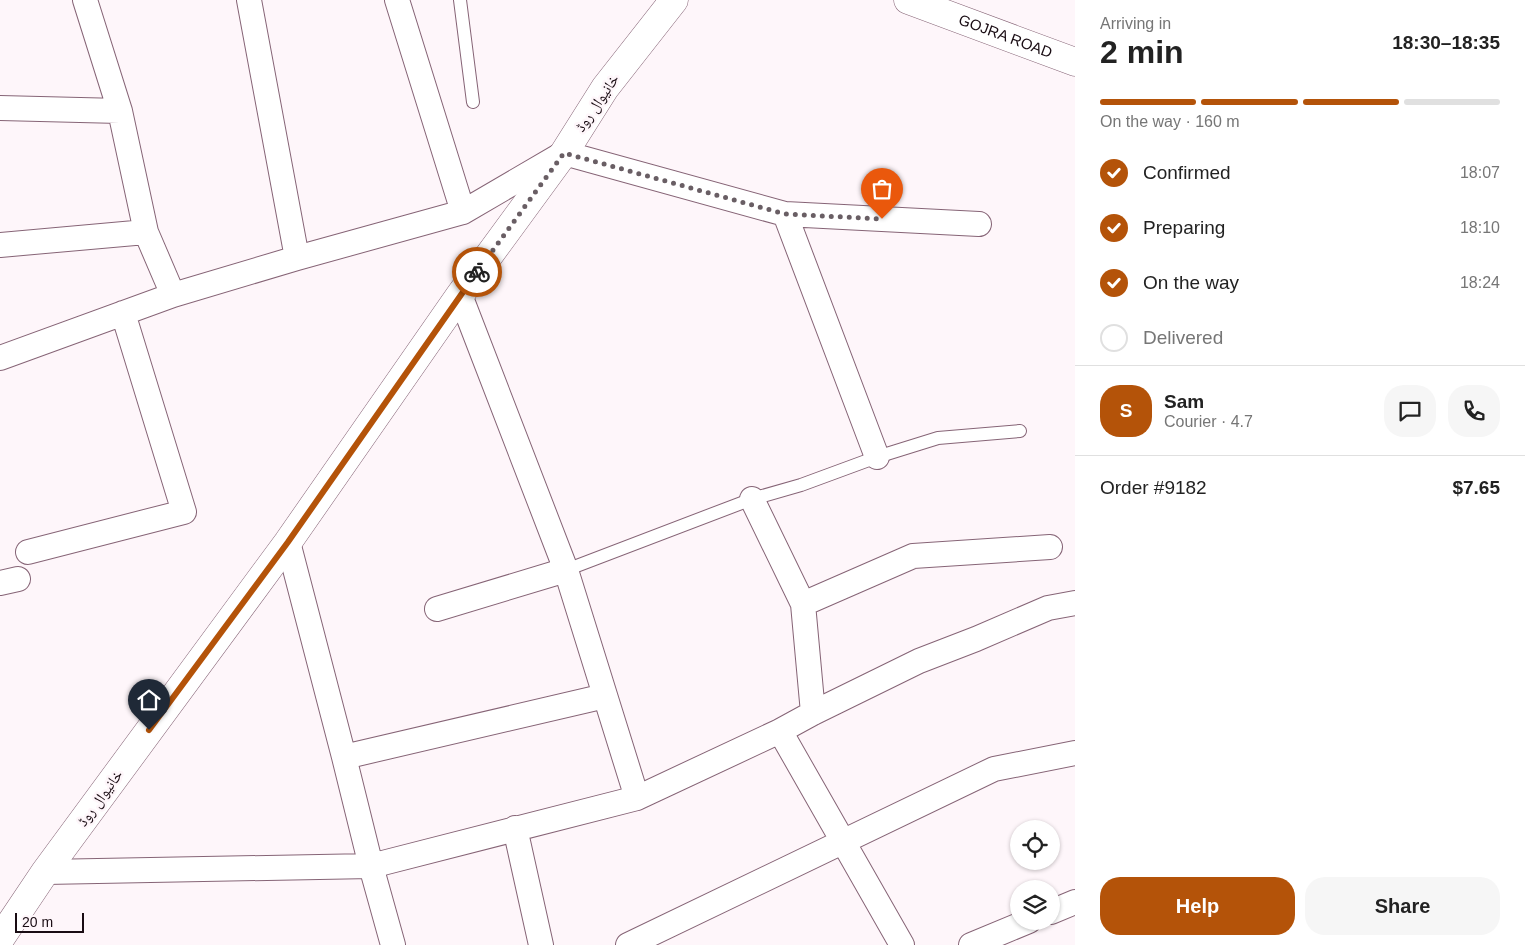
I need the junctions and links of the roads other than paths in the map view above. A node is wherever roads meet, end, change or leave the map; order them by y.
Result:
1 (85, 0) edge
2 (249, 0) edge
3 (397, 0) edge
4 (460, 0) edge
5 (674, 0) edge
6 (908, 0) edge
7 (936, 5) edge
8 (1075, 62) edge
9 (473, 102) dead end
10 (0, 108) edge
11 (120, 111) junction
12 (564, 153) junction
13 (463, 212) junction
14 (785, 214) junction
15 (980, 224) dead end
16 (146, 232) junction
17 (0, 245) edge
18 (297, 258) junction
19 (174, 295) junction
20 (460, 295) junction
21 (123, 313) junction
22 (0, 358) edge
23 (1020, 431) dead end
24 (877, 457) junction
25 (752, 499) junction
26 (288, 542) junction
27 (1050, 547) dead end
28 (28, 552) dead end
29 (566, 570) junction
30 (1075, 603) edge
31 (803, 604) junction
32 (437, 610) dead end
33 (605, 696) junction
34 (813, 713) junction
35 (780, 731) junction
36 (1075, 753) edge
37 (344, 757) junction
38 (638, 798) junction
39 (515, 828) junction
40 (844, 842) junction
41 (371, 866) junction
42 (45, 872) junction
43 (1075, 902) edge
44 (1060, 908) edge
45 (1010, 929) edge
46 (0, 939) edge
47 (393, 945) edge
48 (541, 945) edge
49 (628, 945) edge
50 (902, 945) edge
51 (971, 945) edge

1 - 11 street
2 - 18 street
3 - 13 street
4 - 9 lane
5 - 12 main road, خانیوال روڈ
6 - 7 main road, GOJRA ROAD
7 - 8 main road, GOJRA ROAD
10 - 11 street
11 - 16 street
12 - 13 street
12 - 14 street
12 - 20 main road, خانیوال روڈ
13 - 18 street
14 - 15 street
14 - 24 street
16 - 17 street
16 - 19 street
18 - 19 street
19 - 21 street
20 - 26 main road, خانیوال روڈ
20 - 29 street
21 - 22 street
21 - 28 street
23 - 24 lane
24 - 25 lane
25 - 29 lane
25 - 31 street
26 - 37 street
26 - 42 main road, خانیوال روڈ
27 - 31 street
29 - 32 street
29 - 33 street
30 - 34 street
31 - 34 street
33 - 37 street
33 - 38 street
34 - 35 street
35 - 38 street
35 - 40 street
36 - 40 street
37 - 41 street
38 - 39 street
39 - 41 street
39 - 48 street
40 - 49 street
40 - 50 street
41 - 42 street
41 - 47 street
42 - 46 main road, خانیوال روڈ
43 - 44 street
45 - 51 street

